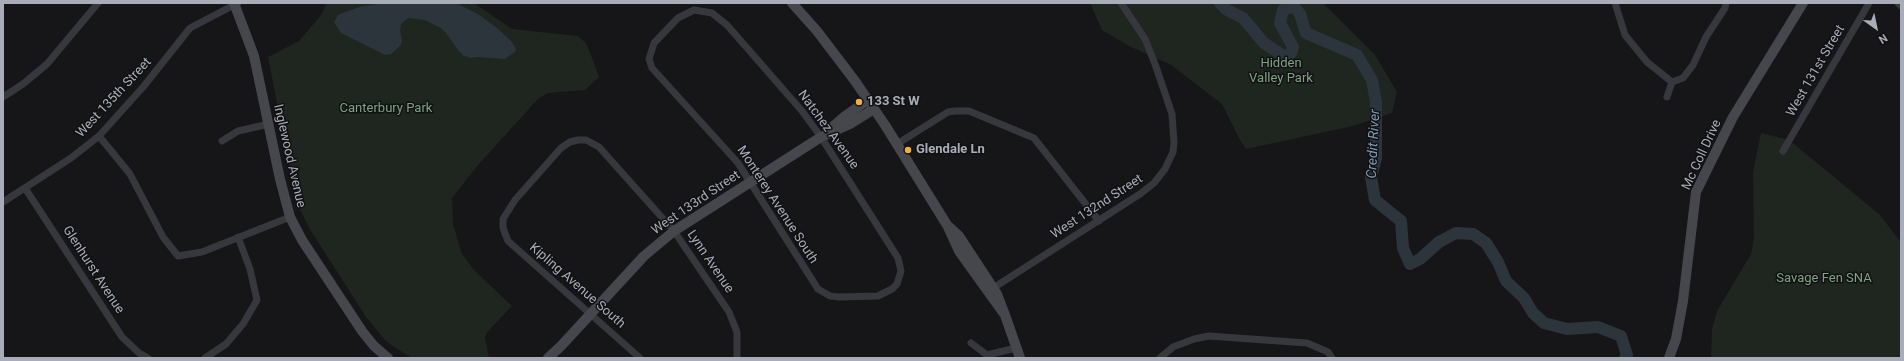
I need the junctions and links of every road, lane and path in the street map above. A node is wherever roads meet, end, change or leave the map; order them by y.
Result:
1 (98, 3) edge
2 (236, 3) edge
3 (792, 3) edge
4 (1121, 3) edge
5 (1615, 3) edge
6 (1726, 3) edge
7 (1803, 3) edge
8 (1869, 3) edge
9 (1898, 3) edge
10 (1901, 6) edge
11 (667, 29) joint
12 (1672, 82) junction
13 (3, 97) edge
14 (1667, 97) dead end
15 (868, 100) junction
16 (874, 109) junction
17 (268, 124) junction
18 (99, 136) junction
19 (821, 137) junction
20 (222, 141) dead end
21 (897, 144) junction
22 (1783, 150) dead end
23 (751, 182) junction
24 (25, 188) junction
25 (3, 202) edge
26 (290, 217) junction
27 (1099, 221) junction
28 (502, 228) joint
29 (674, 231) junction
30 (238, 237) junction
31 (990, 290) junction
32 (857, 297) joint
33 (590, 314) junction
34 (971, 343) dead end
35 (1018, 353) edge
36 (382, 357) edge
37 (148, 358) edge
38 (205, 358) edge
39 (548, 358) edge
40 (640, 358) edge
41 (737, 358) edge
42 (1160, 358) edge
43 (1332, 358) edge
44 (1668, 358) edge

1 - 13 street
2 - 17 street, Inglewood Avenue
2 - 18 street, West 135th Street
3 - 15 street
4 - 27 street, West 132nd Street
5 - 12 street
6 - 12 street
7 - 44 street, Mc Coll Drive
8 - 22 street, West 131st Street
9 - 10 street
11 - 19 street, Natchez Avenue
11 - 23 street, Monterey Avenue South
12 - 14 street
15 - 16 street
15 - 19 street, West 133rd Street
16 - 19 street, West 133rd Street
16 - 21 street
17 - 20 street
17 - 26 street, Inglewood Avenue
18 - 24 street, West 135th Street
18 - 30 street
19 - 23 street, West 133rd Street
19 - 32 street, Natchez Avenue
21 - 27 street
21 - 31 street
23 - 29 street, West 133rd Street
23 - 32 street, Monterey Avenue South
24 - 25 street, West 135th Street
24 - 37 street, Glenhurst Avenue
26 - 30 street
26 - 36 street, Inglewood Avenue
27 - 31 street, West 132nd Street
28 - 29 street, Lynn Avenue
28 - 33 street, Kipling Avenue South
29 - 33 street, West 133rd Street
29 - 41 street, Lynn Avenue
30 - 38 street
31 - 35 street
33 - 39 street, West 133rd Street
33 - 40 street, Kipling Avenue South
34 - 35 street
42 - 43 street

